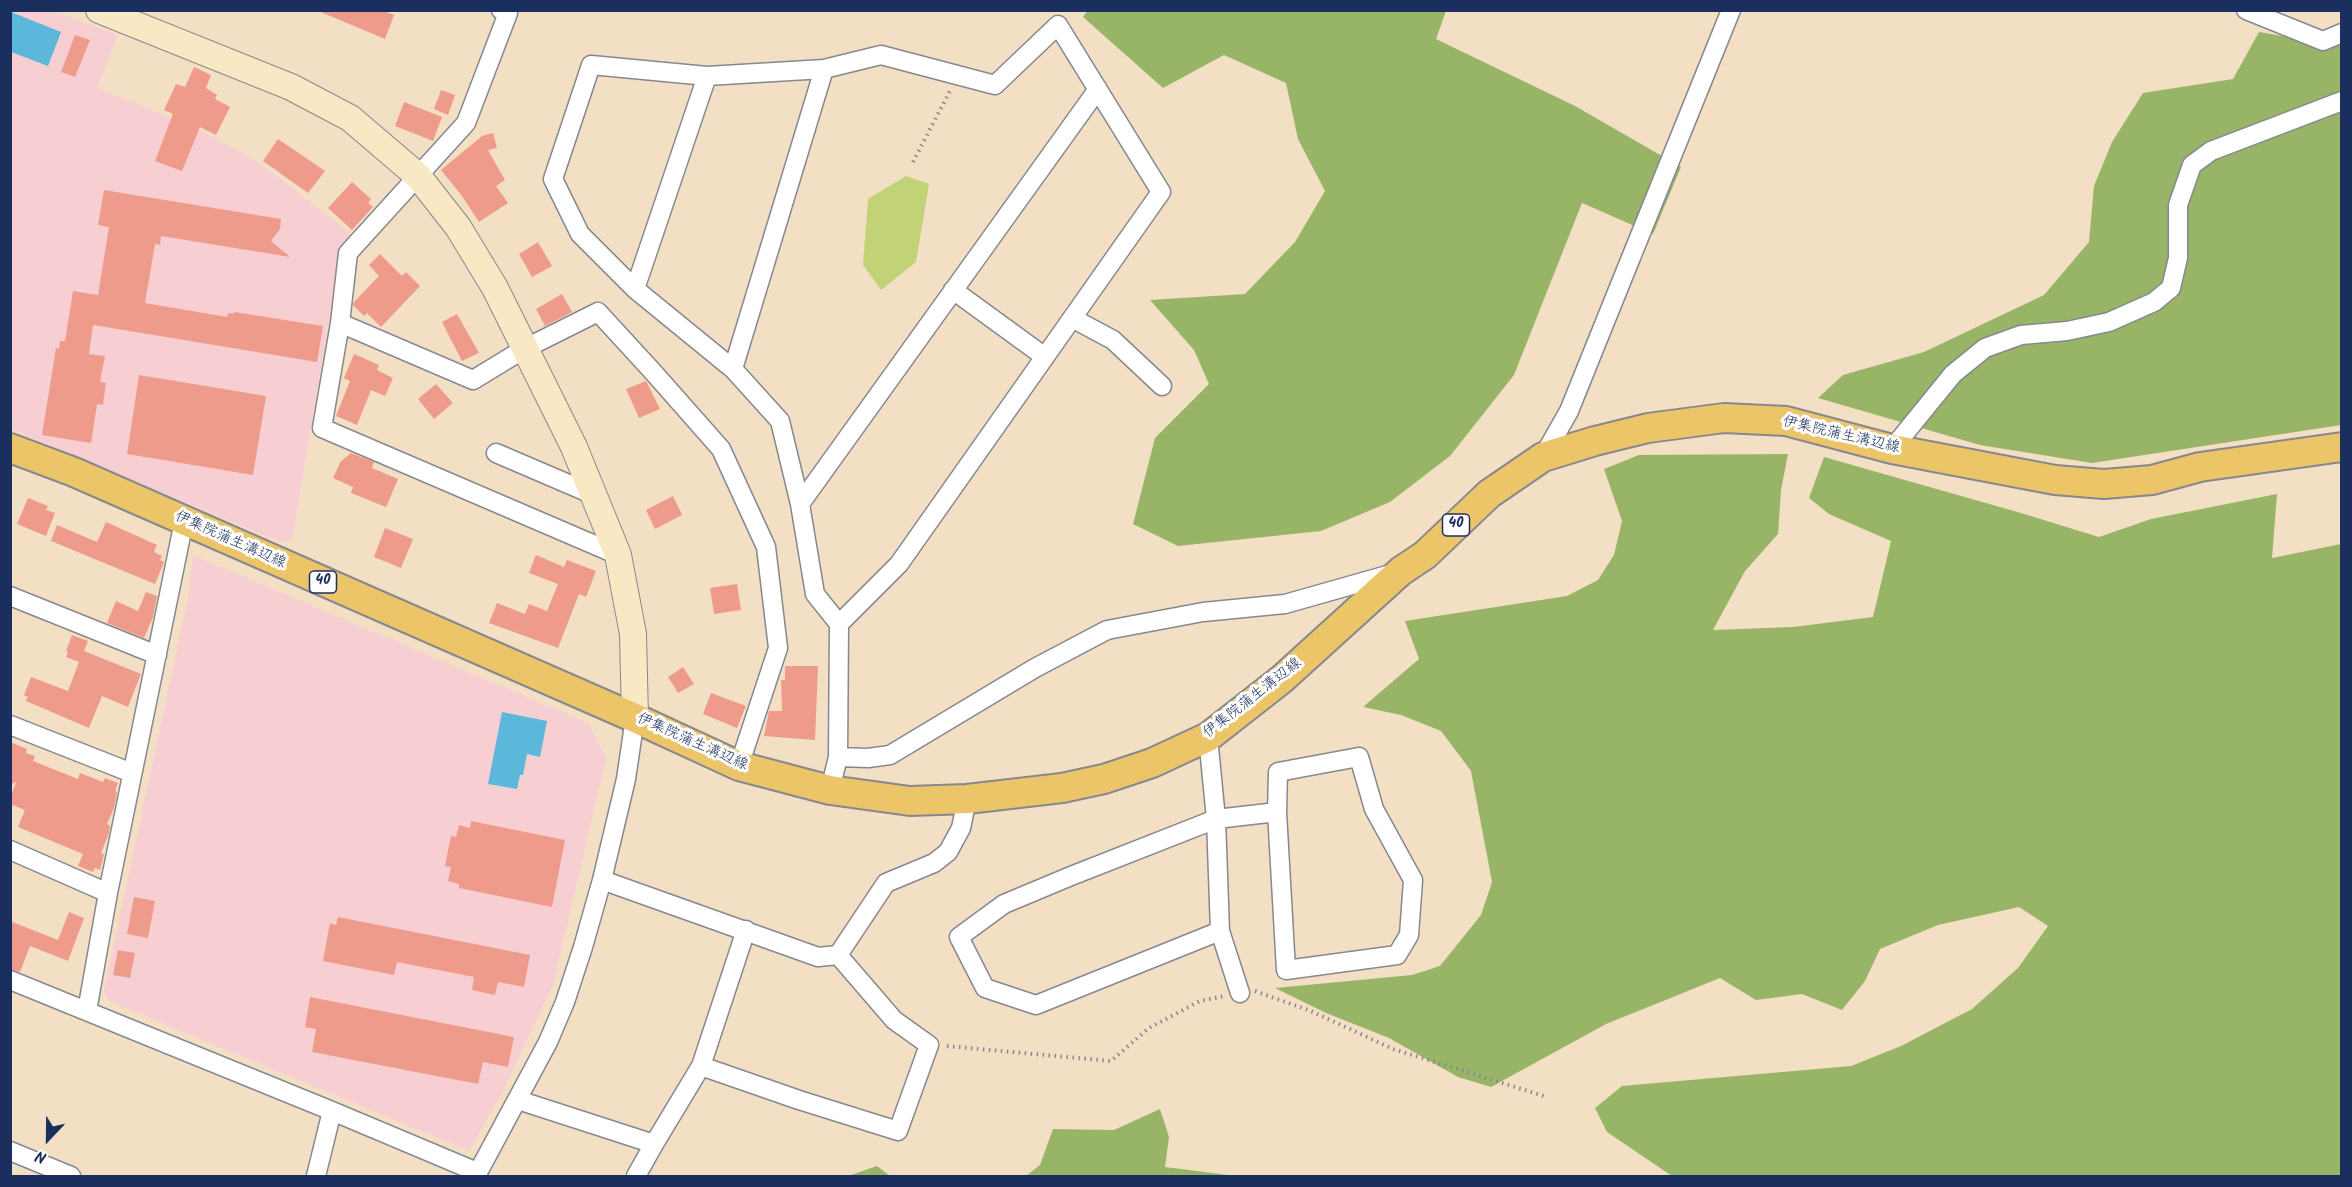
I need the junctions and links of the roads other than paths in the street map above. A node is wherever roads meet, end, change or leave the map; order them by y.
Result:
1 (501, 10) edge
2 (1731, 10) edge
3 (2246, 10) edge
4 (109, 12) edge
5 (2342, 33) edge
6 (824, 69) junction
7 (707, 76) junction
8 (1098, 88) junction
9 (2342, 101) edge
10 (418, 176) junction
11 (635, 289) junction
12 (953, 290) junction
13 (1072, 318) junction
14 (340, 323) junction
15 (524, 349) junction
16 (1045, 357) junction
17 (733, 369) junction
18 (1162, 386) dead end
19 (2342, 447) edge
20 (10, 448) edge
21 (1892, 449) junction
22 (496, 453) dead end
23 (1543, 457) junction
24 (594, 495) junction
25 (800, 504) junction
26 (184, 521) junction
27 (618, 555) junction
28 (1401, 571) junction
29 (10, 596) edge
30 (839, 624) junction
31 (158, 655) junction
32 (635, 718) junction
33 (10, 725) edge
34 (1208, 736) junction
35 (838, 757) junction
36 (739, 766) junction
37 (132, 773) junction
38 (830, 790) junction
39 (967, 799) junction
40 (1276, 812) junction
41 (1216, 819) junction
42 (10, 850) edge
43 (602, 880) junction
44 (108, 893) junction
45 (746, 930) junction
46 (1220, 931) junction
47 (838, 955) junction
48 (10, 980) edge
49 (1240, 993) road end
50 (87, 1011) junction
51 (701, 1066) junction
52 (518, 1100) junction
53 (332, 1111) junction
54 (654, 1144) junction
55 (10, 1152) edge
56 (477, 1174) edge
57 (71, 1176) edge
58 (316, 1176) edge
59 (636, 1176) edge

1 - 10 street
2 - 23 street
3 - 5 street
4 - 10 street
6 - 7 street
6 - 8 street
6 - 17 street
7 - 11 street
7 - 11 street
8 - 12 street
8 - 13 street
9 - 21 street
10 - 14 street
10 - 15 street
11 - 17 street
12 - 16 street
12 - 25 street
13 - 16 street
13 - 18 street
14 - 15 street
14 - 27 street
15 - 24 street
15 - 36 street
16 - 30 street
17 - 25 street
19 - 21 main road, 伊集院蒲生溝辺線 / 40
20 - 26 main road, 伊集院蒲生溝辺線 / 40
21 - 23 main road, 伊集院蒲生溝辺線 / 40
22 - 24 street
23 - 28 main road, 伊集院蒲生溝辺線 / 40
24 - 27 street
25 - 30 street
26 - 31 street
26 - 32 main road, 伊集院蒲生溝辺線 / 40
27 - 32 street
28 - 34 main road, 伊集院蒲生溝辺線 / 40
28 - 35 street
29 - 31 street
30 - 35 street
31 - 37 street
32 - 36 main road, 伊集院蒲生溝辺線 / 40
32 - 43 street
33 - 37 street
34 - 39 main road, 伊集院蒲生溝辺線 / 40
34 - 41 street
35 - 38 street
36 - 38 main road, 伊集院蒲生溝辺線 / 40
37 - 44 street
38 - 39 main road, 伊集院蒲生溝辺線 / 40
39 - 47 street
40 - 40 street
40 - 41 street
41 - 46 street
41 - 46 street
42 - 44 street
43 - 45 street
43 - 52 street
44 - 50 street
45 - 47 street
45 - 51 street
46 - 49 street
47 - 51 street
48 - 50 street
50 - 53 street
51 - 54 street
52 - 54 street
52 - 56 street
53 - 56 street
53 - 58 street
54 - 59 street
55 - 57 street

